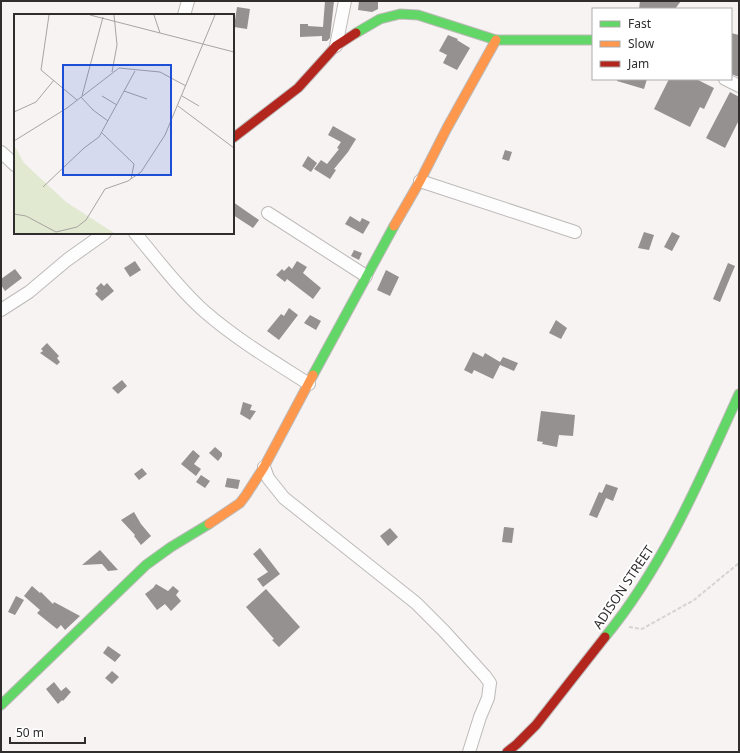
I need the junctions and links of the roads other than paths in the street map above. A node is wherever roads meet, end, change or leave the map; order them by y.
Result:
1 (188, 1) edge
2 (346, 1) edge
3 (184, 14) edge
4 (496, 40) junction
5 (592, 40) edge
6 (336, 46) junction
7 (727, 80) edge
8 (739, 86) edge
9 (234, 137) edge
10 (1, 152) edge
11 (14, 164) edge
12 (420, 181) junction
13 (268, 213) dead end
14 (575, 232) dead end
15 (136, 234) edge
16 (97, 235) edge
17 (366, 276) junction
18 (1, 310) edge
19 (309, 384) junction
20 (739, 394) edge
21 (264, 467) junction
22 (1, 704) edge
23 (469, 752) edge
24 (507, 752) edge

1 - 3 street
2 - 6 street
4 - 5 street
4 - 6 street
4 - 12 street
6 - 9 street
7 - 8 street
10 - 11 street
12 - 14 street
12 - 17 street
13 - 17 street
15 - 19 street
16 - 18 street
17 - 19 street
19 - 21 street
20 - 24 street, ADISON STREET
21 - 22 street
21 - 23 street

